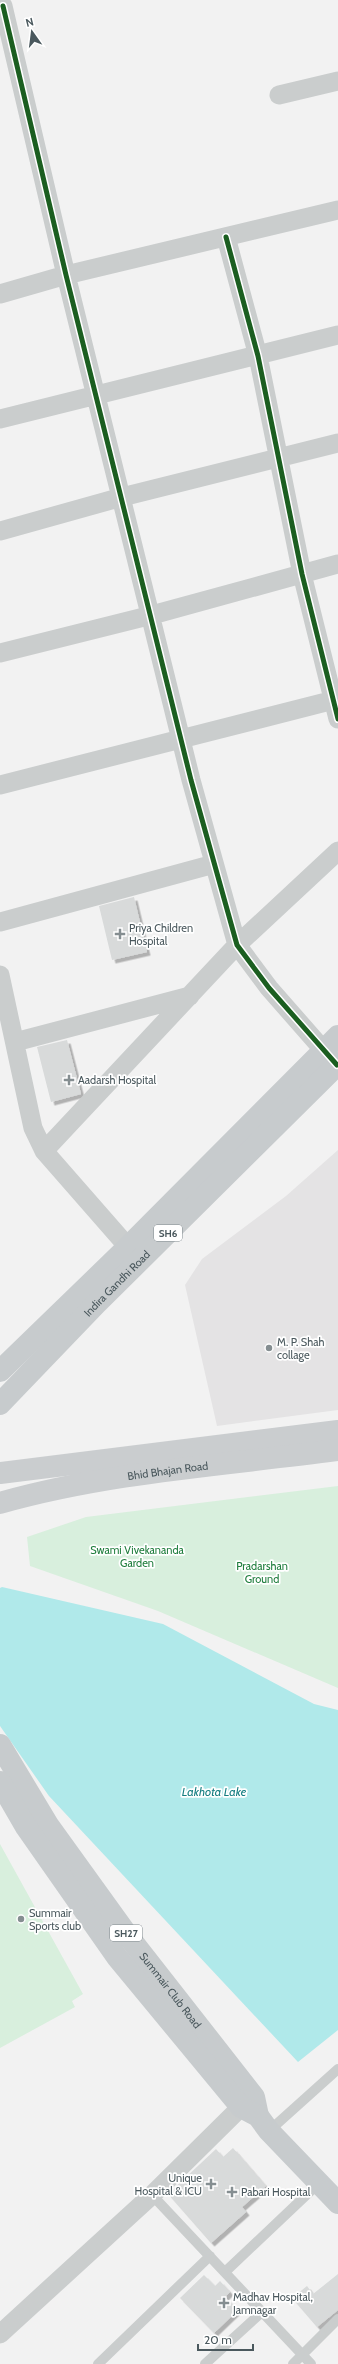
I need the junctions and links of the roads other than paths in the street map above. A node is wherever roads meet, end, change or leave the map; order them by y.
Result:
1 (4, 4) edge
2 (338, 81) edge
3 (280, 95) dead end
4 (338, 210) edge
5 (226, 237) junction
6 (66, 275) junction
7 (0, 294) edge
8 (338, 335) edge
9 (258, 356) junction
10 (96, 395) junction
11 (0, 419) edge
12 (338, 442) edge
13 (279, 457) junction
14 (122, 497) junction
15 (0, 531) edge
16 (338, 564) edge
17 (302, 574) junction
18 (152, 615) junction
19 (0, 653) edge
20 (336, 700) edge
21 (338, 719) edge
22 (182, 739) junction
23 (0, 785) edge
24 (338, 851) edge
25 (214, 864) junction
26 (0, 922) edge
27 (237, 945) junction
28 (0, 975) edge
29 (190, 996) junction
30 (15, 1042) junction
31 (334, 1054) edge
32 (44, 1151) junction
33 (128, 1247) junction
34 (0, 1371) edge
35 (0, 1404) edge
36 (338, 1431) edge
37 (338, 1450) edge
38 (0, 1473) edge
39 (0, 1503) edge
40 (0, 1744) edge
41 (0, 1782) edge
42 (338, 2069) edge
43 (256, 2118) junction
44 (319, 2183) junction
45 (152, 2195) junction
46 (338, 2203) edge
47 (210, 2256) junction
48 (225, 2272) junction
49 (262, 2312) junction
50 (338, 2319) edge
51 (0, 2334) edge
52 (302, 2355) junction
53 (98, 2364) edge
54 (205, 2364) edge
55 (293, 2364) edge
56 (311, 2364) edge

1 - 6 street
2 - 3 street
4 - 5 street
5 - 6 street
5 - 9 street
6 - 7 street
6 - 10 street
8 - 9 street
9 - 10 street
9 - 13 street
10 - 11 street
10 - 14 street
12 - 13 street
13 - 14 street
13 - 17 street
14 - 15 street
14 - 18 street
16 - 17 street
17 - 18 street
17 - 20 street
18 - 19 street
18 - 22 street
20 - 21 street
20 - 22 street
22 - 23 street
22 - 25 street
24 - 27 street
25 - 26 street
25 - 27 street
27 - 29 street
27 - 31 street
28 - 30 street
29 - 30 street
29 - 32 street
30 - 32 street
31 - 33 main road, Indira Gandhi Road / SH6
31 - 35 main road, Indira Gandhi Road / SH6
32 - 33 street
33 - 34 main road, Indira Gandhi Road / SH6
36 - 38 main road, Bhid Bhajan Road
37 - 39 main road, Bhid Bhajan Road
40 - 43 main road, Summair Club Road / SH27
41 - 43 main road, Summair Club Road / SH27
42 - 43 lane
43 - 44 main road, Summair Club Road / SH27
43 - 45 street
44 - 46 main road, Summair Club Road / SH27
44 - 48 lane
45 - 47 lane
45 - 51 street
47 - 48 lane
47 - 53 lane
48 - 49 lane
49 - 52 lane
49 - 54 lane
50 - 52 lane
52 - 55 lane
52 - 56 lane

